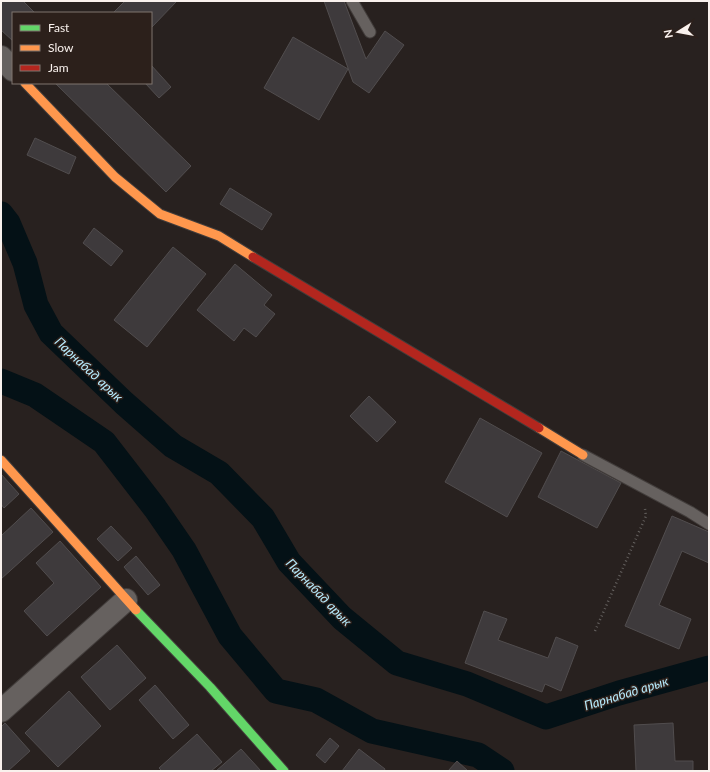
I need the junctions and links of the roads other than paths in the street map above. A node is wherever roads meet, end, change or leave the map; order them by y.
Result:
1 (352, 1) edge
2 (370, 32) dead end
3 (1, 57) edge
4 (12, 69) edge
5 (26, 84) edge
6 (583, 455) joint
7 (1, 460) edge
8 (709, 524) edge
9 (126, 600) junction
10 (1, 711) edge
11 (284, 771) edge

1 - 2 lane
3 - 4 street
5 - 6 street
6 - 8 lane
7 - 9 street
9 - 10 street
9 - 11 street

